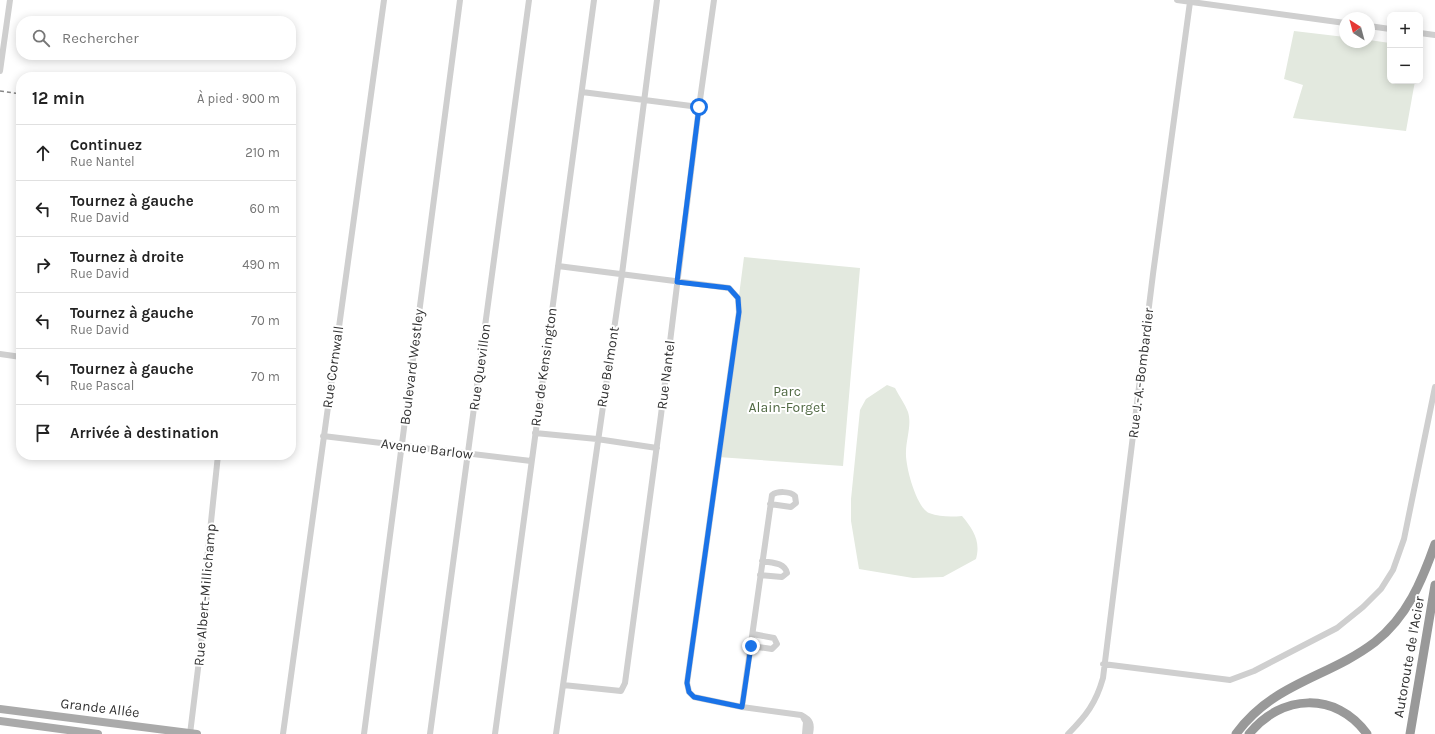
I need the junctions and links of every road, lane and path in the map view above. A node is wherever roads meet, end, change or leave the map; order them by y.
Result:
1 (10, 0) edge
2 (384, 0) edge
3 (460, 0) edge
4 (529, 0) edge
5 (594, 0) edge
6 (657, 0) edge
7 (714, 0) edge
8 (1177, 0) edge
9 (1190, 2) junction
10 (1339, 22) edge
11 (1375, 27) edge
12 (1387, 29) edge
13 (1423, 33) edge
14 (1435, 35) edge
15 (0, 71) edge
16 (582, 92) junction
17 (644, 100) junction
18 (699, 107) junction
19 (558, 266) junction
20 (622, 274) junction
21 (677, 282) junction
22 (0, 354) edge
23 (16, 356) edge
24 (1435, 387) edge
25 (535, 433) junction
26 (323, 436) junction
27 (597, 439) junction
28 (402, 446) junction
29 (657, 448) junction
30 (468, 454) junction
31 (217, 460) edge
32 (531, 461) junction
33 (770, 504) dead end
34 (1435, 544) edge
35 (762, 561) junction
36 (760, 575) junction
37 (1435, 585) edge
38 (752, 634) junction
39 (751, 646) junction
40 (1103, 664) junction
41 (563, 685) junction
42 (742, 707) junction
43 (0, 709) edge
44 (803, 717) junction
45 (0, 721) edge
46 (98, 734) edge
47 (192, 734) edge
48 (283, 734) edge
49 (364, 734) edge
50 (430, 734) edge
51 (495, 734) edge
52 (556, 734) edge
53 (805, 734) edge
54 (810, 734) edge
55 (1068, 734) edge
56 (1236, 734) edge
57 (1249, 734) edge
58 (1367, 734) edge
59 (1410, 734) edge

1 - 15 street
2 - 26 street, Rue Cornwall
3 - 28 street, Boulevard Westley
4 - 30 street, Rue Quevillon
5 - 16 street, Rue de Kensington
6 - 17 street, Rue Belmont
7 - 18 street, Rue Nantel
8 - 9 street
9 - 10 street
9 - 40 street, Rue J.-A.-Bombardier
11 - 12 street
13 - 14 street
16 - 17 street
16 - 19 street, Rue de Kensington
17 - 18 street
17 - 20 street, Rue Belmont
18 - 21 street, Rue Nantel
19 - 20 street
19 - 25 street, Rue de Kensington
20 - 21 street
20 - 27 street, Rue Belmont
21 - 29 street, Rue Nantel
21 - 42 street
22 - 23 street
24 - 40 street
25 - 27 street
25 - 32 street, Rue de Kensington
26 - 28 street, Avenue Barlow
26 - 48 street, Rue Cornwall
27 - 29 street
27 - 41 street, Rue Belmont
28 - 30 street, Avenue Barlow
28 - 49 street, Boulevard Westley
29 - 41 street, Rue Nantel
30 - 32 street, Avenue Barlow
30 - 50 street, Rue Quevillon
31 - 47 street, Rue Albert-Millichamp
32 - 51 street, Rue de Kensington
33 - 35 street
34 - 56 highway
35 - 36 street
35 - 36 street
36 - 38 street
37 - 59 highway, Autoroute de l'Acier
38 - 39 street
38 - 39 street
39 - 42 street
40 - 55 street, Rue J.-A.-Bombardier
41 - 52 street, Rue Belmont
42 - 44 street
43 - 47 main road, Grande Allée
44 - 53 street
44 - 54 street
45 - 46 main road, Grande Allée
57 - 58 highway

